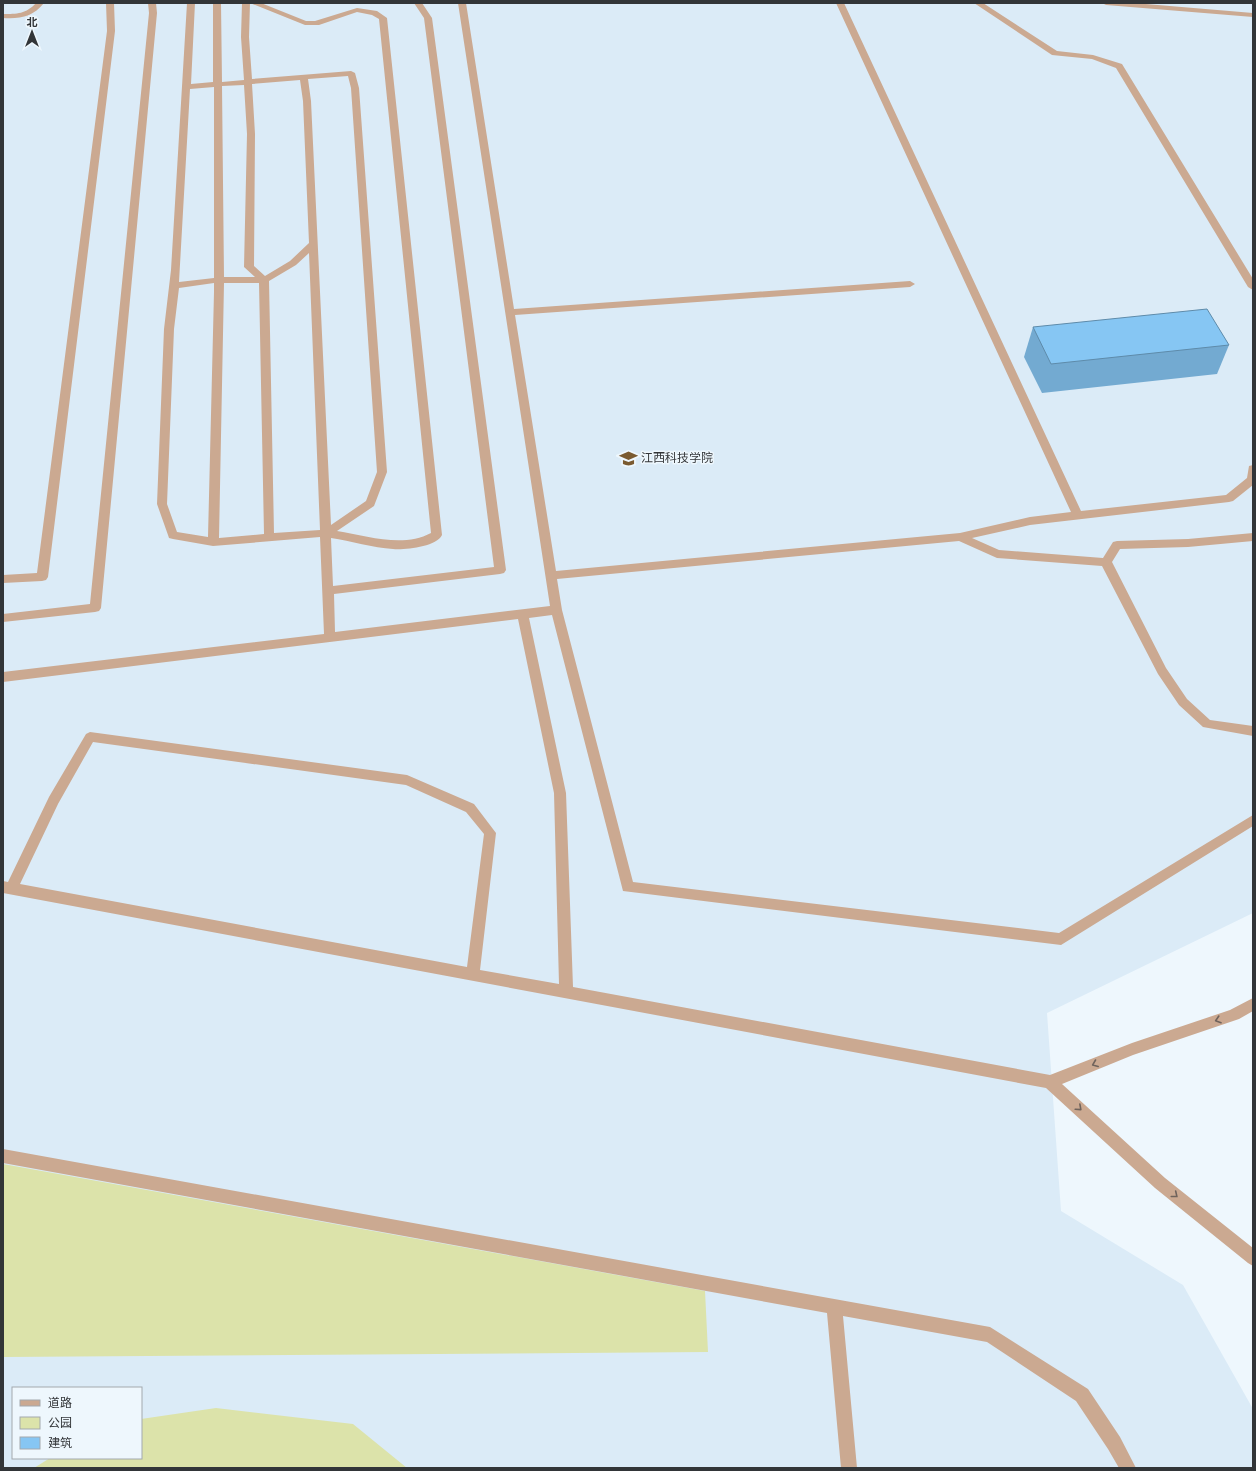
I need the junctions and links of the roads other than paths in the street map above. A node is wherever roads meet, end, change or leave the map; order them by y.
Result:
1 (40, 3) edge
2 (110, 3) edge
3 (152, 3) edge
4 (191, 3) edge
5 (217, 3) edge
6 (246, 3) edge
7 (254, 3) edge
8 (418, 3) edge
9 (462, 3) edge
10 (840, 3) edge
11 (978, 3) edge
12 (1106, 3) edge
13 (1253, 15) edge
14 (3, 16) edge
15 (304, 77) junction
16 (248, 82) junction
17 (218, 84) junction
18 (186, 87) junction
19 (313, 244) junction
20 (219, 280) junction
21 (264, 280) junction
22 (910, 284) dead end
23 (175, 285) junction
24 (1253, 287) edge
25 (510, 312) junction
26 (1253, 469) edge
27 (1078, 516) junction
28 (326, 533) junction
29 (269, 537) junction
30 (960, 537) junction
31 (1253, 537) edge
32 (213, 542) junction
33 (1106, 562) junction
34 (550, 576) junction
35 (3, 579) edge
36 (328, 591) junction
37 (556, 610) junction
38 (523, 614) junction
39 (3, 618) edge
40 (330, 638) junction
41 (3, 677) edge
42 (1253, 731) edge
43 (1253, 820) edge
44 (7, 888) edge
45 (473, 974) junction
46 (566, 992) junction
47 (1253, 1004) edge
48 (1050, 1082) junction
49 (3, 1156) edge
50 (1253, 1258) edge
51 (834, 1306) junction
52 (849, 1468) edge
53 (1128, 1468) edge

1 - 14 street
2 - 35 street
3 - 39 street
4 - 18 street
5 - 17 street
6 - 16 street
7 - 28 street
8 - 36 street
9 - 25 street
10 - 27 street
11 - 24 street
12 - 13 street
15 - 16 street
15 - 19 street
15 - 28 street
16 - 17 street
16 - 21 street
17 - 18 street
17 - 20 street
18 - 23 street
19 - 21 street
19 - 28 street
20 - 21 street
20 - 23 street
20 - 32 street
21 - 29 street
22 - 25 street
23 - 32 street
25 - 34 street
26 - 27 street
27 - 30 street
28 - 29 street
28 - 36 street
29 - 32 street
30 - 33 street
30 - 34 street
31 - 33 street
33 - 42 street
34 - 37 street
36 - 40 street
37 - 38 street
37 - 43 street
38 - 40 street
38 - 46 street
40 - 41 street
44 - 45 street
44 - 45 street
45 - 46 street
46 - 48 street
47 -> 48 street
48 -> 50 street
49 - 51 street
51 - 52 street
51 - 53 street

